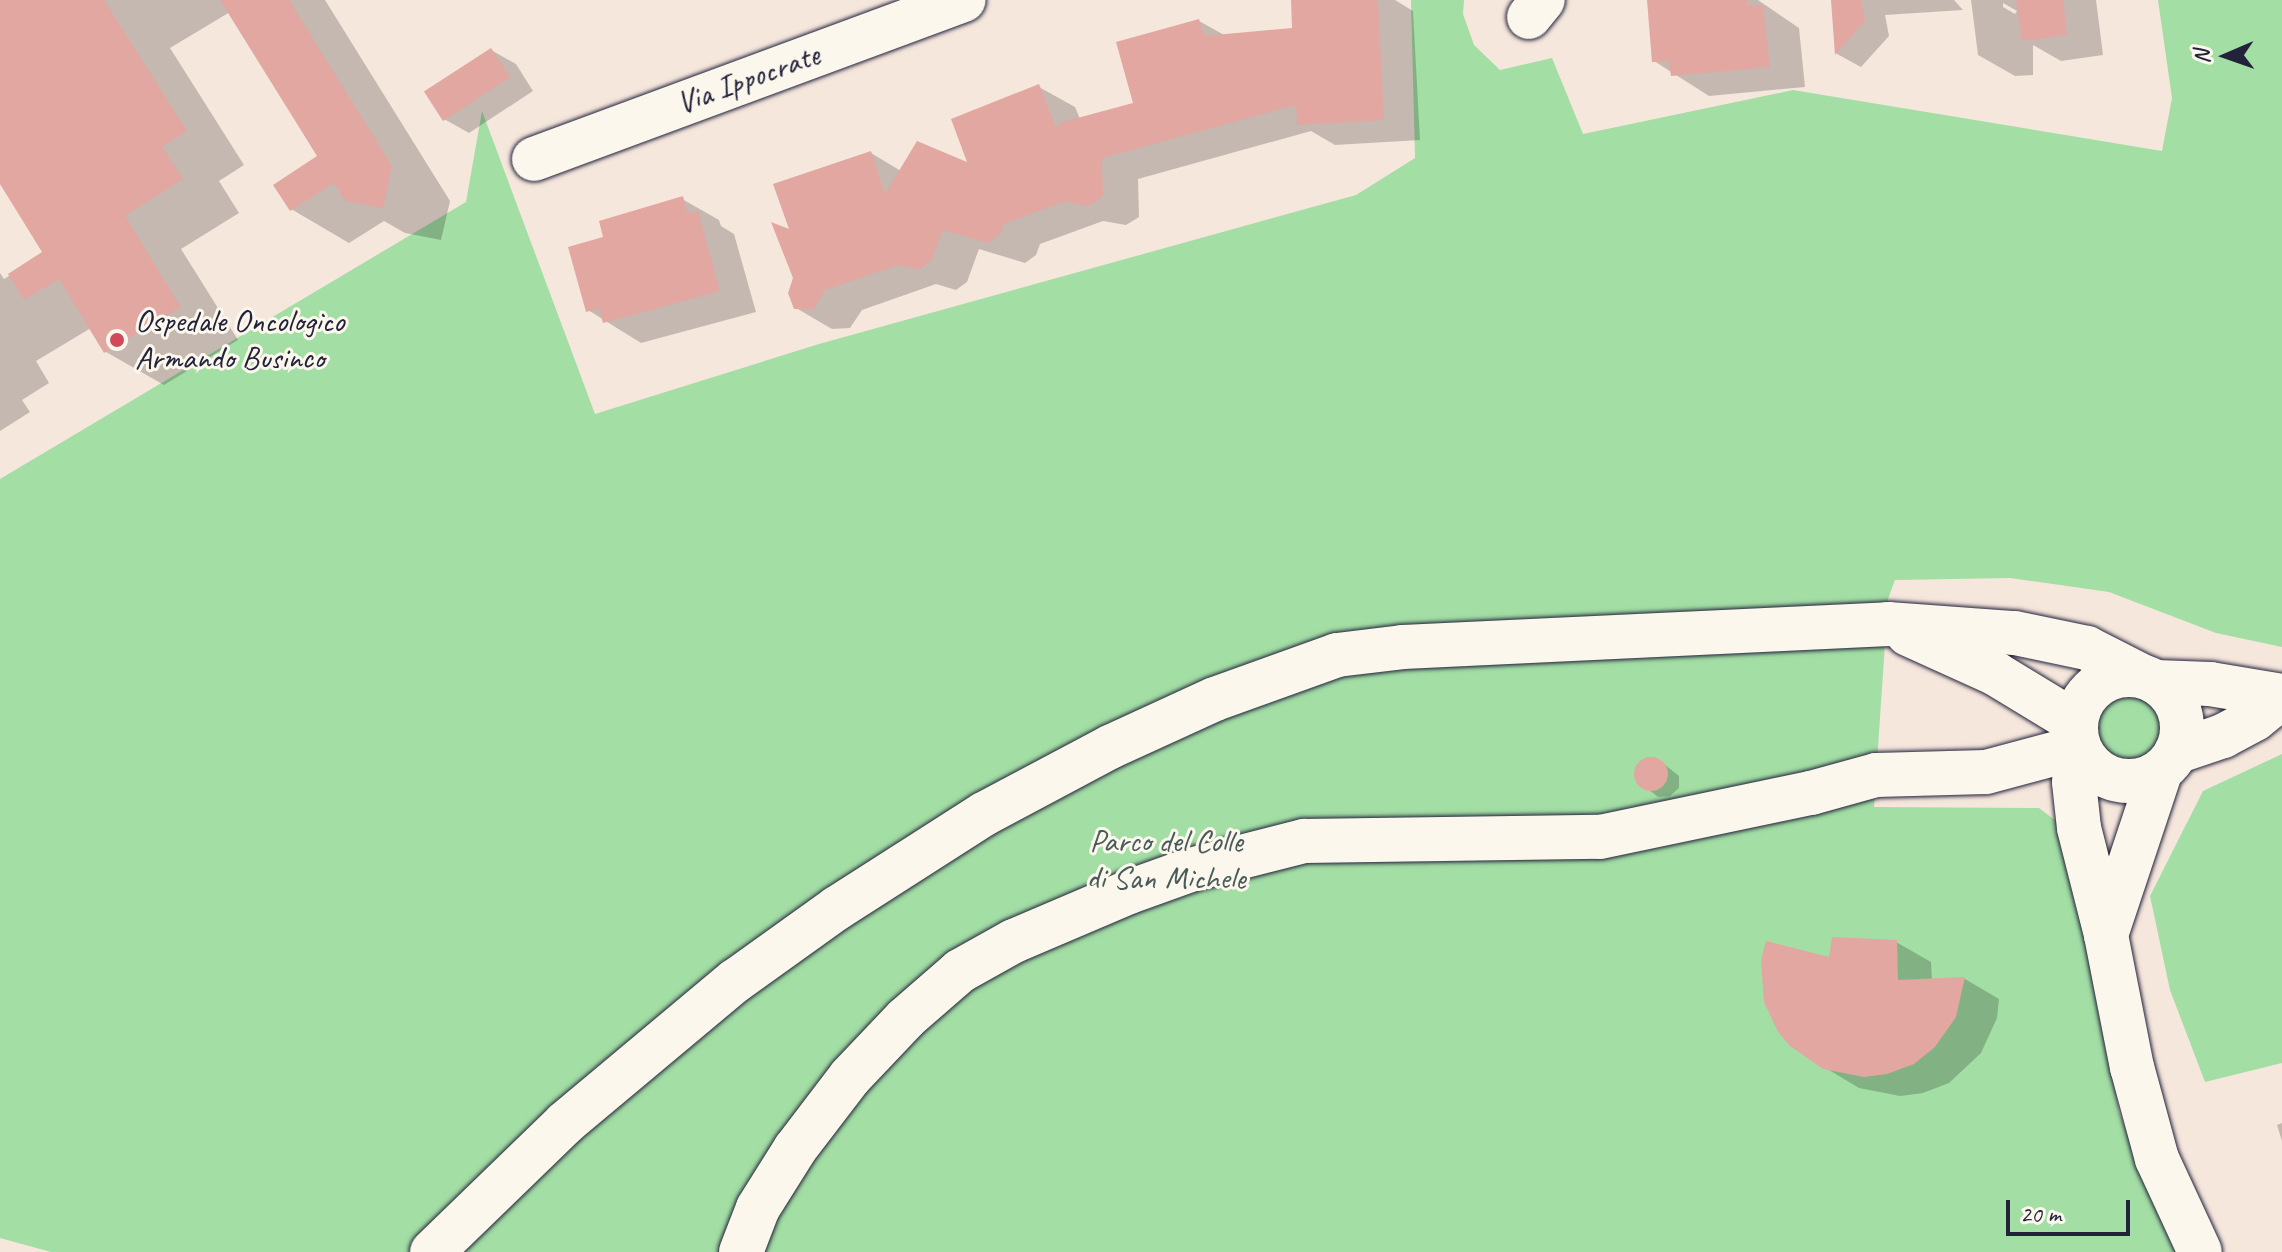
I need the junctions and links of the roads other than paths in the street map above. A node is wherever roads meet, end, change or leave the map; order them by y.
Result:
1 (963, 0) edge
2 (534, 159) dead end
3 (1888, 624) junction
4 (2148, 679) junction
5 (2282, 696) edge
6 (2078, 739) junction
7 (2168, 762) junction
8 (2106, 935) junction
9 (432, 1252) edge
10 (741, 1252) edge
11 (2200, 1252) edge

1 - 2 street, Via Ippocrate
3 - 4 street
3 - 6 street
3 - 9 street
4 - 5 street
4 - 6 street
4 - 7 street
5 - 7 street
6 - 7 street
6 - 8 street
6 - 10 street
7 - 8 street
8 - 11 street

